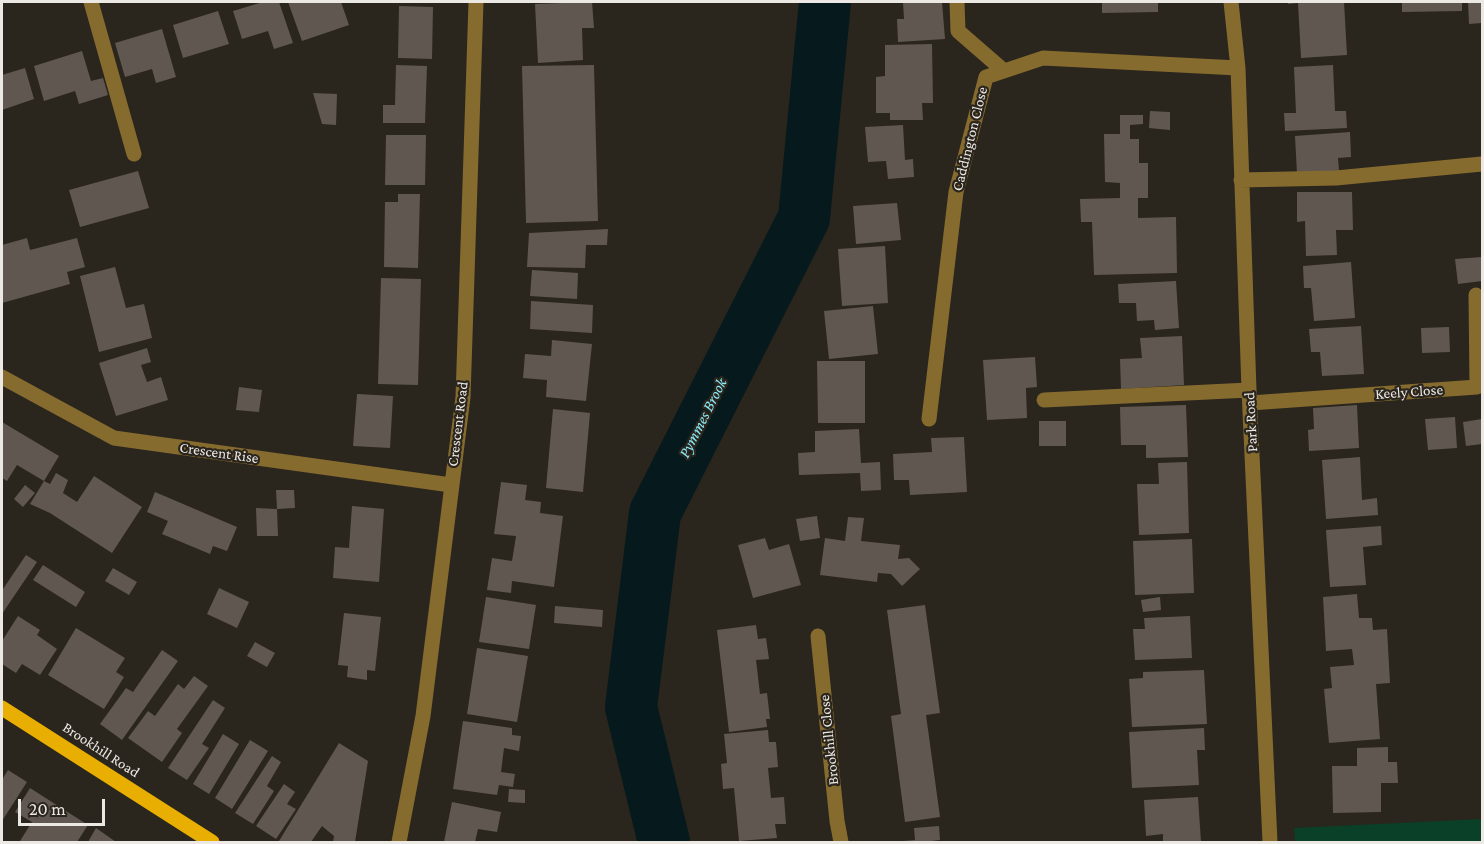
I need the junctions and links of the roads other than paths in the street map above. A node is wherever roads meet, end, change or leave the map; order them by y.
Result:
1 (90, 2) edge
2 (476, 2) edge
3 (957, 2) edge
4 (1231, 2) edge
5 (1238, 68) junction
6 (1004, 71) junction
7 (134, 154) dead end
8 (1482, 164) edge
9 (1241, 180) junction
10 (1476, 295) dead end
11 (2, 377) edge
12 (1250, 396) junction
13 (1044, 400) dead end
14 (929, 419) dead end
15 (451, 485) junction
16 (818, 636) dead end
17 (2, 708) edge
18 (204, 840) edge
19 (399, 843) edge
20 (842, 843) edge
21 (1270, 843) edge

1 - 7 street
2 - 15 street, Crescent Road
3 - 6 street
4 - 5 street, Park Road
5 - 6 street, Caddington Close
5 - 9 street, Park Road
6 - 14 street, Caddington Close
8 - 9 street
9 - 12 street, Park Road
10 - 12 street, Keely Close
11 - 15 street, Crescent Rise
12 - 13 street
12 - 21 street, Park Road
15 - 19 street, Crescent Road
16 - 20 street, Brookhill Close
17 - 18 main road, Brookhill Road

